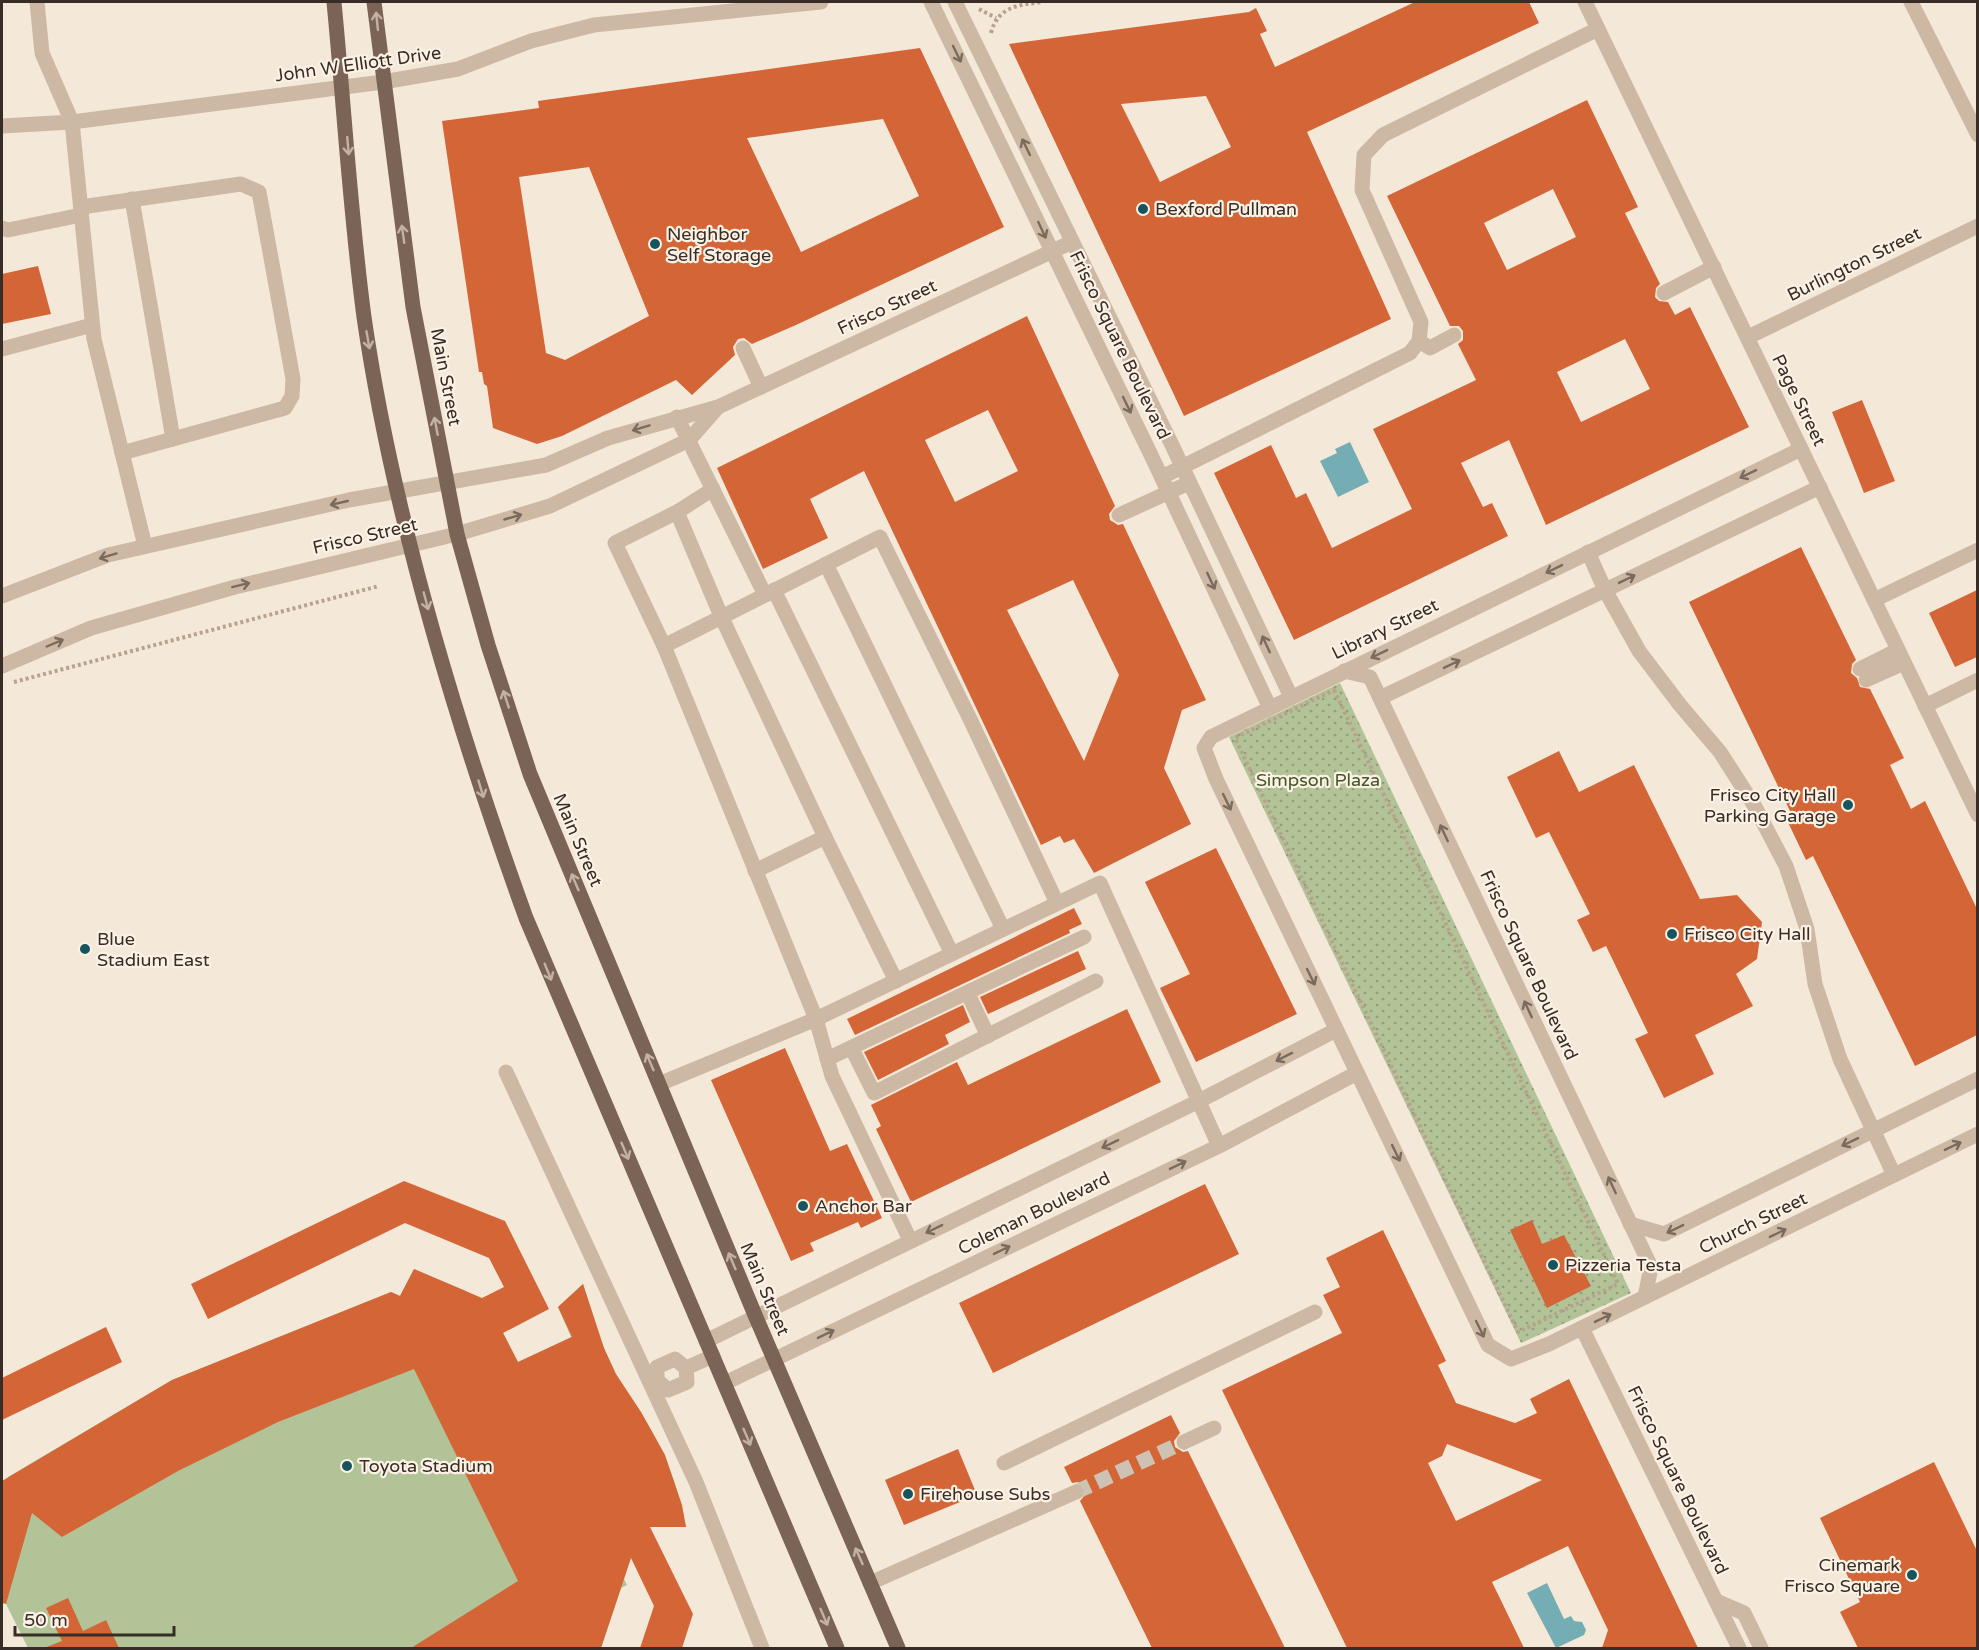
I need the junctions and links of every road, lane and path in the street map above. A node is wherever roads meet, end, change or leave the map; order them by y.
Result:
1 (37, 2) edge
2 (334, 2) edge
3 (374, 2) edge
4 (822, 2) edge
5 (931, 2) edge
6 (954, 2) edge
7 (1042, 2) edge
8 (1585, 2) edge
9 (1913, 2) edge
10 (979, 9) dead end
11 (996, 18) junction
12 (1598, 29) junction
13 (991, 36) dead end
14 (383, 82) junction
15 (342, 88) junction
16 (72, 122) junction
17 (2, 126) edge
18 (1977, 135) edge
19 (132, 199) junction
20 (81, 211) junction
21 (1977, 226) edge
22 (2, 228) edge
23 (1072, 242) junction
24 (1052, 251) junction
25 (1714, 267) junction
26 (1664, 292) dead end
27 (93, 325) junction
28 (1454, 335) dead end
29 (1748, 338) junction
30 (1419, 341) junction
31 (743, 348) dead end
32 (2, 349) edge
33 (761, 387) junction
34 (718, 407) junction
35 (677, 417) junction
36 (173, 439) junction
37 (689, 440) junction
38 (1801, 449) junction
39 (122, 453) junction
40 (1182, 466) junction
41 (1162, 477) junction
42 (446, 483) junction
43 (1189, 483) junction
44 (1820, 487) junction
45 (712, 489) junction
46 (397, 492) junction
47 (1169, 492) junction
48 (677, 512) junction
49 (1119, 516) dead end
50 (457, 534) junction
51 (411, 545) junction
52 (145, 546) junction
53 (1977, 550) edge
54 (1588, 552) junction
55 (826, 564) junction
56 (380, 586) dead end
57 (1605, 590) junction
58 (770, 592) junction
59 (2, 596) edge
60 (1874, 600) junction
61 (720, 616) junction
62 (664, 646) junction
63 (1901, 656) junction
64 (2, 666) edge
65 (1344, 671) junction
66 (1863, 674) dead end
67 (1977, 680) edge
68 (13, 683) dead end
69 (1291, 697) junction
70 (1380, 698) junction
71 (1925, 706) junction
72 (1270, 708) junction
73 (1235, 738) joint
74 (1977, 815) edge
75 (825, 837) junction
76 (755, 871) junction
77 (1057, 903) junction
78 (1003, 929) junction
79 (1084, 937) dead end
80 (952, 954) junction
81 (896, 981) junction
82 (1096, 981) dead end
83 (968, 994) junction
84 (816, 1019) junction
85 (1336, 1030) junction
86 (988, 1036) junction
87 (852, 1049) junction
88 (827, 1059) junction
89 (506, 1072) dead end
90 (1357, 1073) junction
91 (1977, 1079) edge
92 (659, 1084) junction
93 (1197, 1102) junction
94 (1873, 1131) junction
95 (1977, 1134) edge
96 (1219, 1146) junction
97 (1894, 1175) junction
98 (1630, 1224) junction
99 (910, 1240) junction
100 (1645, 1298) junction
101 (1315, 1312) dead end
102 (755, 1315) junction
103 (1582, 1328) junction
104 (706, 1341) junction
105 (713, 1356) junction
106 (773, 1359) junction
107 (654, 1381) junction
108 (724, 1383) junction
109 (1214, 1428) dead end
110 (1184, 1442) tunnel mouth
111 (1004, 1463) dead end
112 (1076, 1492) tunnel mouth
113 (870, 1583) junction
114 (1716, 1600) junction
115 (762, 1648) edge
116 (837, 1648) edge
117 (898, 1648) edge
118 (1739, 1648) edge
119 (1761, 1648) edge

1 - 16 street
2 - 15 main road
14 -> 3 main road, Main Street
4 - 14 street, John W Elliott Drive
5 -> 24 street, Frisco Square Boulevard
23 -> 6 street, Frisco Square Boulevard
7 - 11 path
8 - 12 street, Page Street
9 - 18 street
10 - 11 path
11 - 13 path
12 - 25 street, Page Street
12 - 30 street
14 - 15 street, John W Elliott Drive
42 -> 14 main road, Main Street
15 - 16 street, John W Elliott Drive
15 -> 46 main road
16 - 17 street, John W Elliott Drive
16 - 20 street
19 - 20 street
19 - 36 street
19 - 36 street
20 - 22 street
20 - 27 street
21 - 29 street, Burlington Street
23 - 24 street, Frisco Street
23 - 40 street, Frisco Square Boulevard
24 - 33 street, Frisco Street
24 -> 41 street, Frisco Square Boulevard
25 - 26 street
25 - 29 street, Page Street
27 - 32 street
27 - 39 street
28 - 30 street
29 - 38 street, Page Street
30 - 40 street
31 - 33 street
33 - 34 street, Frisco Street
34 - 35 street, Frisco Street
34 - 37 street, Frisco Street
35 - 37 street
35 -> 42 street, Frisco Street
36 - 39 street
37 - 45 street
50 -> 37 street, Frisco Street
38 - 44 street, Page Street
38 -> 54 street, Library Street
39 - 52 street
40 - 41 street
40 - 43 street, Frisco Square Boulevard
41 - 47 street, Frisco Square Boulevard
42 - 46 street, Frisco Street
42 - 50 main road, Main Street
43 - 47 street
69 -> 43 street, Frisco Square Boulevard
57 -> 44 street
44 - 60 street, Page Street
45 - 48 street
45 - 58 street
46 - 51 main road
46 -> 52 street, Frisco Street
47 - 49 street
47 -> 72 street, Frisco Square Boulevard
48 - 61 street
48 - 62 street
50 - 51 street, Frisco Street
92 -> 50 main road, Main Street
64 -> 51 street, Frisco Street
51 -> 104 main road
52 -> 59 street, Frisco Street
53 - 60 street
54 - 57 street
54 -> 65 street, Library Street
55 - 58 street
55 - 77 street
55 - 78 street
56 - 68 path
70 -> 57 street
57 - 94 street
58 - 61 street
58 - 80 street
60 - 63 street, Page Street
61 - 62 street
61 - 75 street
62 - 76 street
63 - 66 street
63 - 71 street, Page Street
65 - 69 street, Library Street
65 - 70 street, Frisco Square Boulevard
67 - 71 street
69 - 72 street, Library Street
98 -> 70 street, Frisco Square Boulevard
71 - 74 street, Page Street
72 -> 85 street, Library Street
73 - 73 path
75 - 76 street
75 - 81 street
76 - 84 street
77 - 78 street
77 - 93 street
78 - 80 street
79 - 83 street
80 - 81 street
81 - 84 street
82 - 86 street
83 - 86 street
83 - 87 street
84 - 88 street
84 - 92 street
85 - 90 street
85 -> 93 street, Coleman Boulevard
86 - 87 street
87 - 88 street
88 - 99 street
89 - 107 street
90 - 96 street, Coleman Boulevard
90 -> 103 street, Church Street
91 - 94 street, Church Street
102 -> 92 main road, Main Street
93 - 96 street
93 -> 99 street, Coleman Boulevard
94 - 97 street
94 -> 98 street, Church Street
97 -> 95 street, Church Street
106 -> 96 street, Coleman Boulevard
100 -> 97 street, Church Street
98 - 100 street, Frisco Square Boulevard
99 - 102 street, Coleman Boulevard
103 -> 100 street, Church Street
101 - 111 street
102 - 104 street, Coleman Boulevard
102 - 106 main road, Main Street
103 - 114 street, Frisco Square Boulevard
104 - 105 main road
105 - 107 street
105 - 108 main road
106 - 108 street, Coleman Boulevard
113 -> 106 main road, Main Street
107 - 115 street
108 -> 116 main road
109 - 110 street
112 - 113 street
113 - 117 main road, Main Street
114 - 118 street, Frisco Square Boulevard
114 - 119 street

